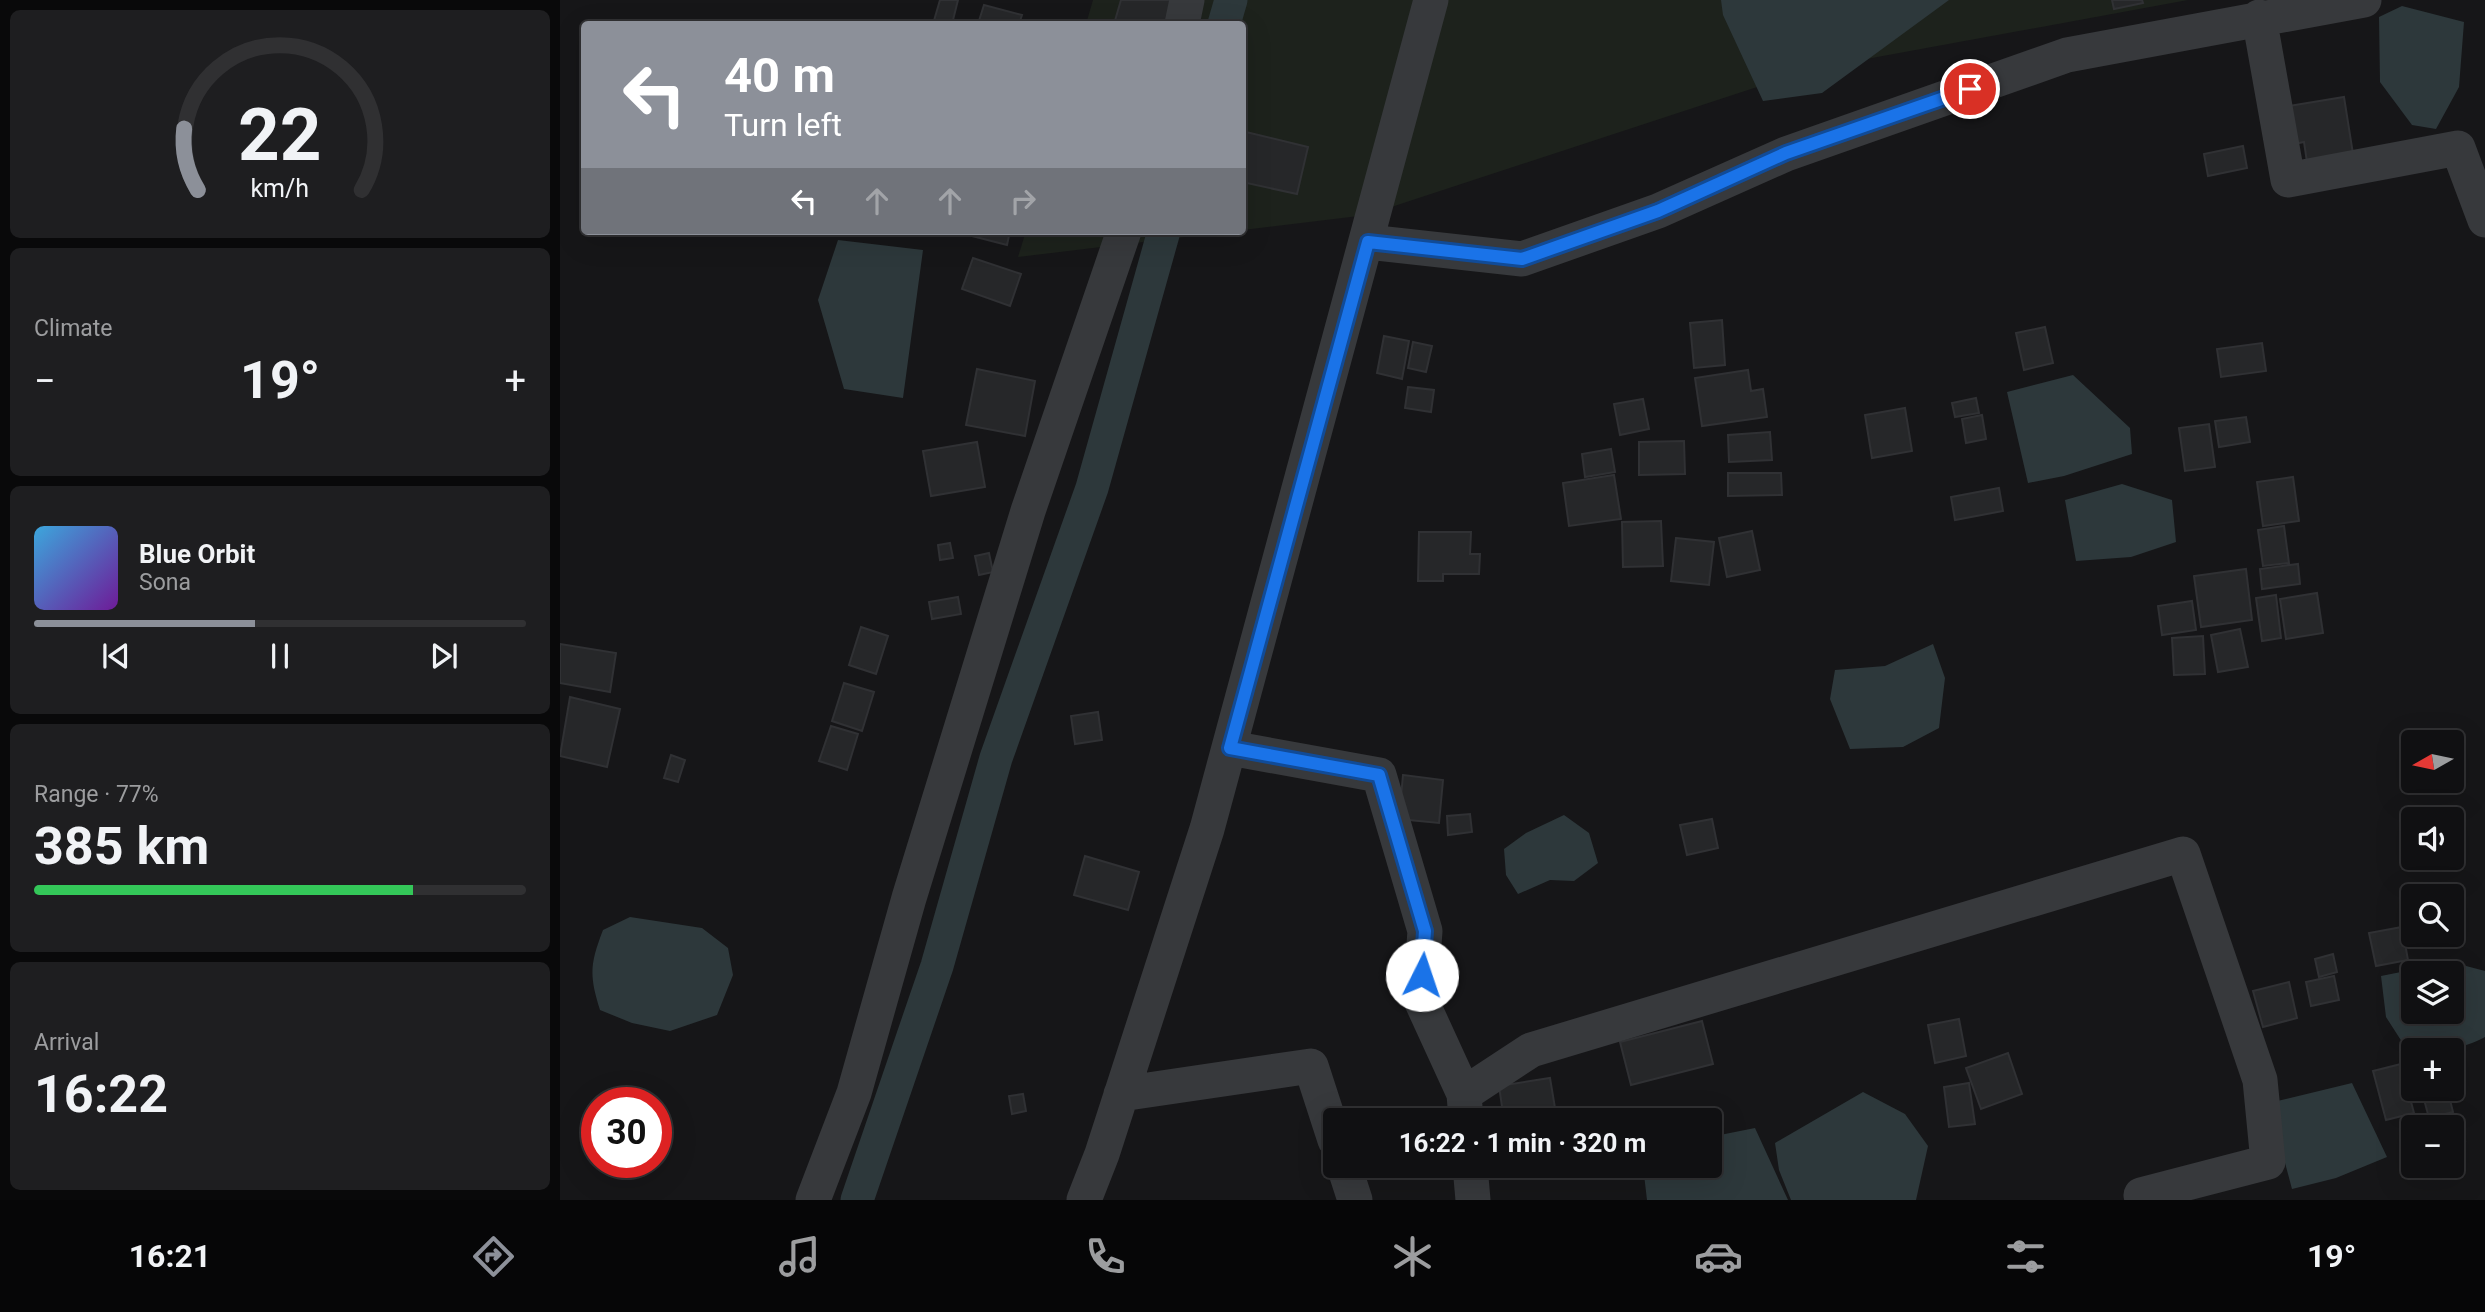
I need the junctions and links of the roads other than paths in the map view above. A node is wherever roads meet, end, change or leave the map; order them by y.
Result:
1 (1187, 0) edge
2 (1431, 0) edge
3 (2364, 0) edge
4 (2259, 17) junction
5 (1183, 21) edge
6 (2485, 220) edge
7 (1123, 235) edge
8 (1368, 242) junction
9 (1230, 748) junction
10 (1121, 1094) junction
11 (1465, 1107) edge
12 (1325, 1108) edge
13 (1348, 1178) edge
14 (1471, 1178) edge
15 (813, 1200) edge
16 (1084, 1200) edge
17 (1355, 1200) edge
18 (1473, 1200) edge
19 (2142, 1200) edge

1 - 5 street
2 - 8 street
3 - 4 street
4 - 6 street
4 - 8 street
7 - 15 street
8 - 9 street
9 - 10 street
9 - 11 street
10 - 12 street
10 - 16 street
11 - 19 street
13 - 17 street
14 - 18 street

